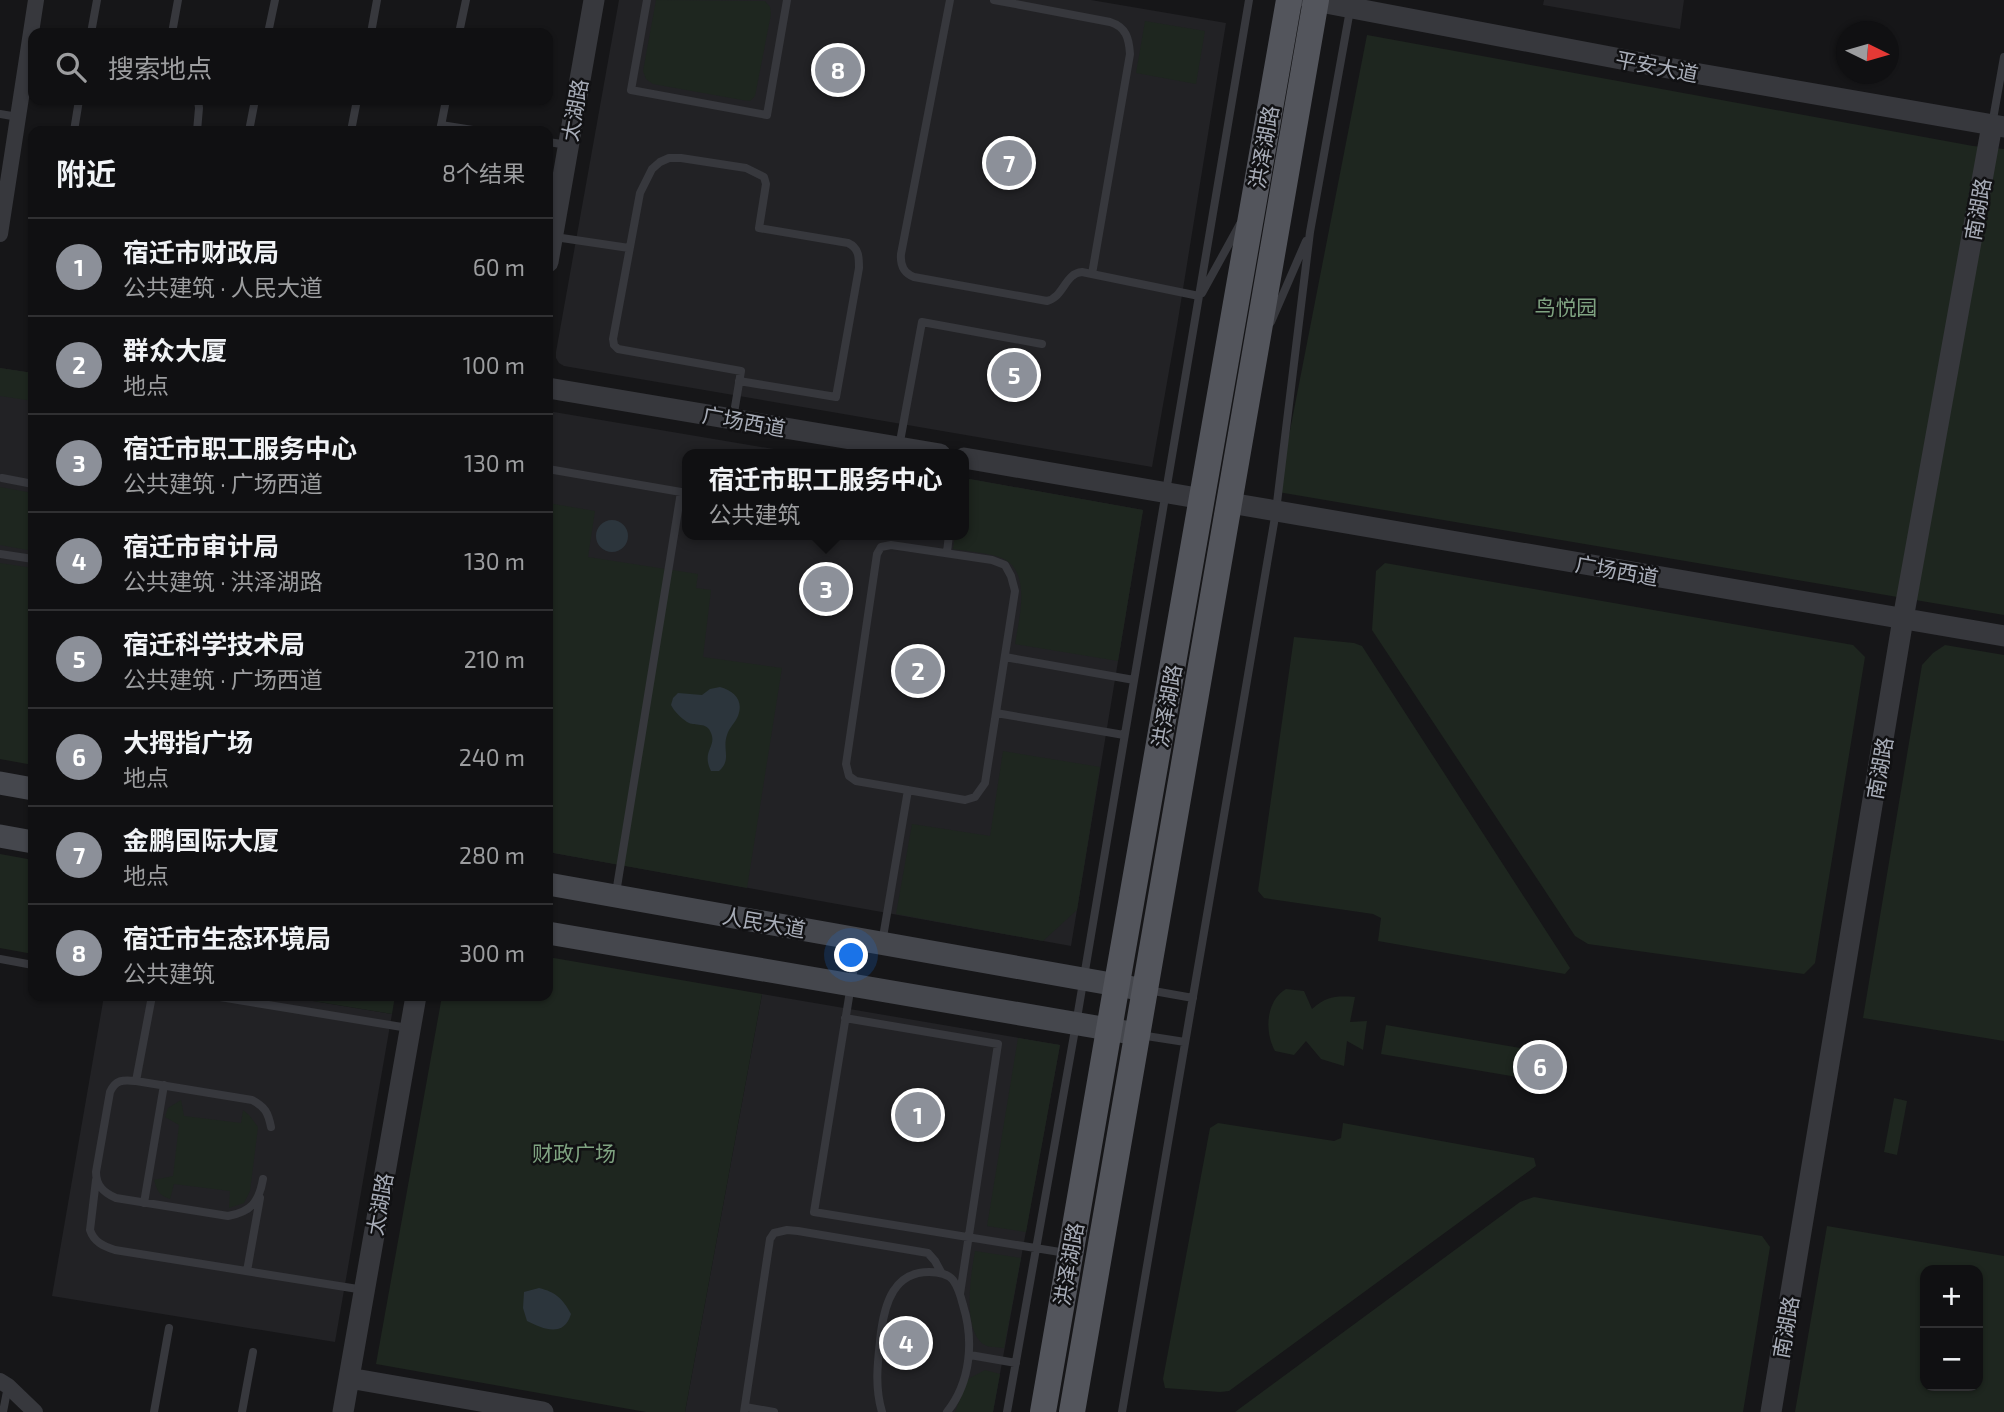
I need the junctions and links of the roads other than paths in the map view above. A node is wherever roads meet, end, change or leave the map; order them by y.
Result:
1 (36, 0) edge
2 (97, 0) edge
3 (178, 0) edge
4 (275, 0) edge
5 (377, 0) edge
6 (466, 0) edge
7 (594, 0) edge
8 (647, 0) edge
9 (787, 0) edge
10 (950, 0) edge
11 (994, 0) edge
12 (1249, 0) edge
13 (1289, 0) edge
14 (1314, 0) edge
15 (1351, 4) edge
16 (32, 28) edge
17 (92, 28) edge
18 (173, 28) edge
19 (269, 28) edge
20 (372, 28) edge
21 (460, 28) edge
22 (28, 52) edge
23 (2004, 57) edge
24 (78, 105) edge
25 (198, 105) edge
26 (254, 105) edge
27 (356, 105) edge
28 (445, 105) edge
29 (0, 114) edge
30 (18, 117) junction
31 (75, 126) edge
32 (197, 126) edge
33 (250, 126) edge
34 (352, 126) edge
35 (441, 126) edge
36 (1998, 126) edge
37 (558, 144) edge
38 (1255, 197) junction
39 (553, 221) edge
40 (1310, 232) junction
41 (0, 234) edge
42 (553, 236) edge
43 (629, 248) junction
44 (1092, 274) junction
45 (1199, 298) junction
46 (1042, 344) dead end
47 (1254, 363) junction
48 (740, 381) junction
49 (553, 388) edge
50 (733, 419) junction
51 (899, 447) junction
52 (911, 449) edge
53 (969, 459) edge
54 (553, 470) edge
55 (2, 478) dead end
56 (28, 483) edge
57 (1166, 493) junction
58 (1203, 499) junction
59 (1230, 503) junction
60 (1276, 511) junction
61 (948, 540) edge
62 (947, 552) junction
63 (0, 554) edge
64 (28, 558) edge
65 (1903, 619) junction
66 (2004, 636) edge
67 (1005, 657) junction
68 (1134, 680) junction
69 (996, 713) junction
70 (1124, 735) junction
71 (0, 783) edge
72 (28, 788) edge
73 (908, 790) junction
74 (0, 836) edge
75 (28, 841) edge
76 (553, 885) edge
77 (616, 896) junction
78 (553, 934) edge
79 (859, 939) junction
80 (881, 943) junction
81 (0, 959) edge
82 (28, 964) edge
83 (1084, 979) junction
84 (1115, 984) junction
85 (851, 985) junction
86 (1145, 989) junction
87 (1192, 998) junction
88 (151, 1001) edge
89 (245, 1001) edge
90 (415, 1001) edge
91 (845, 1018) junction
92 (1076, 1024) junction
93 (410, 1028) junction
94 (1108, 1029) junction
95 (1137, 1034) junction
96 (1185, 1042) junction
97 (136, 1082) junction
98 (164, 1086) junction
99 (271, 1127) dead end
100 (263, 1179) dead end
101 (96, 1180) junction
102 (261, 1192) junction
103 (144, 1203) junction
104 (968, 1238) junction
105 (1036, 1250) junction
106 (1070, 1254) junction
107 (247, 1271) junction
108 (941, 1272) junction
109 (364, 1290) junction
110 (960, 1294) junction
111 (169, 1328) dead end
112 (253, 1352) dead end
113 (970, 1355) junction
114 (1016, 1363) junction
115 (349, 1378) junction
116 (4, 1383) edge
117 (497, 1408) edge
118 (745, 1410) edge
119 (4, 1412) edge
120 (36, 1412) edge
121 (154, 1412) edge
122 (242, 1412) edge
123 (343, 1412) edge
124 (543, 1412) edge
125 (774, 1412) edge
126 (882, 1412) edge
127 (947, 1412) edge
128 (1007, 1412) edge
129 (1043, 1412) edge
130 (1072, 1412) edge
131 (1122, 1412) edge
132 (1771, 1412) edge

1 - 16 street
2 - 17 lane
3 - 18 lane
4 - 19 lane
5 - 20 lane
6 - 21 lane
7 - 37 street, 太湖路
8 - 9 lane
10 - 44 lane
11 - 44 lane
12 - 45 lane
13 - 38 main road, 洪泽湖路
14 - 15 street, 平安大道
14 - 47 main road, 洪泽湖路
15 - 36 street, 平安大道
15 - 40 lane
22 - 30 street
23 - 36 lane
24 - 31 lane
25 - 32 lane
26 - 33 lane
27 - 34 lane
28 - 35 lane
29 - 30 lane
30 - 41 street
36 - 65 street, 南湖路
37 - 39 street, 太湖路
38 - 45 lane
38 - 58 main road, 洪泽湖路
40 - 47 lane
40 - 60 lane
42 - 43 lane
43 - 48 lane
43 - 48 lane
44 - 45 lane
45 - 57 lane
46 - 51 lane
47 - 59 main road, 洪泽湖路
48 - 50 lane
49 - 50 street, 广场西道
50 - 51 street, 广场西道
51 - 52 street, 广场西道
53 - 57 street
54 - 77 lane
55 - 56 lane
57 - 58 street
57 - 68 lane
58 - 84 main road, 洪泽湖路
59 - 60 street, 广场西道
59 - 86 main road, 洪泽湖路
60 - 65 street, 广场西道
60 - 87 lane
61 - 62 lane
62 - 67 lane
62 - 73 lane
63 - 64 lane
65 - 66 street, 广场西道
65 - 132 street, 南湖路
67 - 68 lane
67 - 69 lane
68 - 70 lane
69 - 70 lane
69 - 73 lane
70 - 83 lane
71 - 72 main road
73 - 80 lane
74 - 75 main road
76 - 77 main road, 人民大道
77 - 79 main road, 人民大道
78 - 85 main road
79 - 80 main road, 人民大道
79 - 85 lane
80 - 83 main road, 人民大道
81 - 82 lane
83 - 84 main road, 人民大道
83 - 92 lane
84 - 86 main road, 人民大道
84 - 94 main road, 洪泽湖路
85 - 91 lane
85 - 92 main road
86 - 87 lane
86 - 95 main road, 洪泽湖路
87 - 96 lane
88 - 97 lane
89 - 93 lane
90 - 93 street, 太湖路
91 - 104 lane
91 - 104 lane
92 - 94 main road
92 - 105 lane
93 - 109 street, 太湖路
94 - 95 main road
94 - 106 main road, 洪泽湖路
95 - 96 lane
95 - 130 main road, 洪泽湖路
96 - 131 lane
97 - 98 lane
97 - 101 lane
98 - 99 lane
98 - 103 lane
100 - 102 lane
101 - 103 lane
101 - 107 lane
102 - 103 lane
102 - 107 lane
104 - 105 lane
104 - 110 lane
105 - 106 lane
105 - 114 lane
106 - 129 main road, 洪泽湖路
107 - 109 lane
108 - 110 lane
108 - 118 lane
108 - 126 lane
109 - 115 street, 太湖路
110 - 113 lane
111 - 121 lane
112 - 122 lane
113 - 114 lane
113 - 127 lane
114 - 128 lane
115 - 117 street
115 - 123 street, 太湖路
116 - 119 lane
116 - 120 street
117 - 124 street
118 - 125 lane

